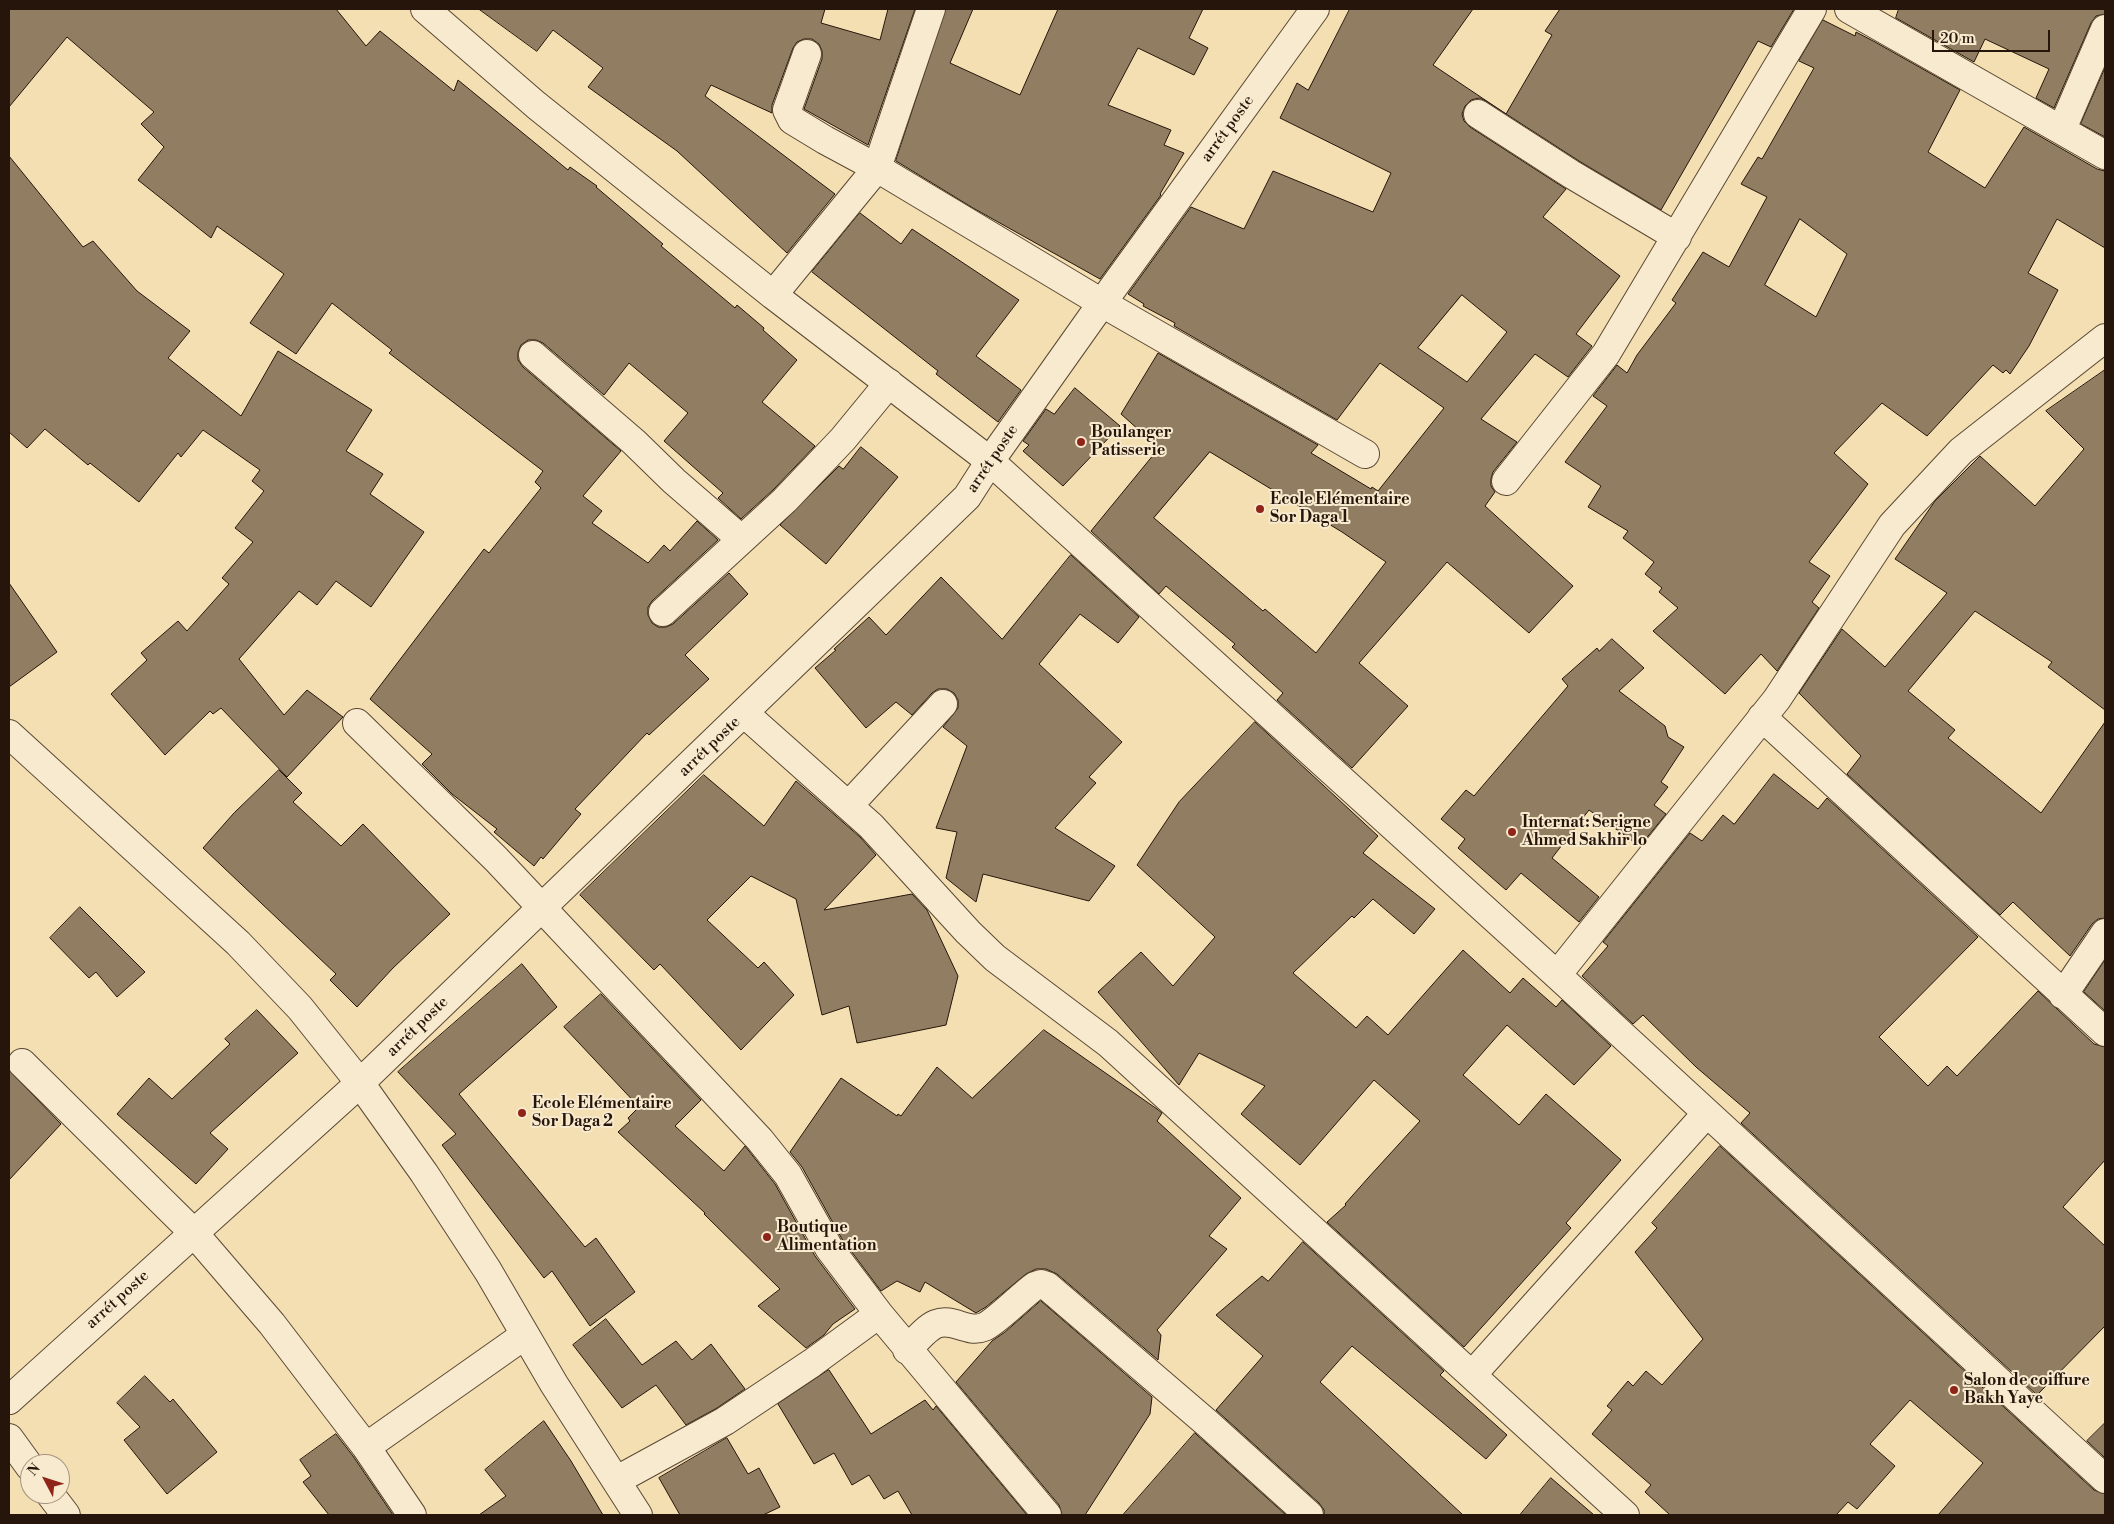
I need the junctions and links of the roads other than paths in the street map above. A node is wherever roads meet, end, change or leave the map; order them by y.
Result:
1 (425, 9) edge
2 (931, 9) edge
3 (1315, 9) edge
4 (1812, 9) edge
5 (1849, 9) edge
6 (2105, 29) edge
7 (807, 54) dead end
8 (1478, 114) dead end
9 (2062, 129) junction
10 (2105, 155) edge
11 (877, 168) junction
12 (1677, 237) junction
13 (773, 295) junction
14 (1102, 303) junction
15 (2105, 338) edge
16 (533, 355) dead end
17 (889, 384) junction
18 (1365, 454) dead end
19 (990, 461) junction
20 (1506, 481) dead end
21 (741, 539) junction
22 (663, 612) dead end
23 (943, 704) dead end
24 (744, 713) junction
25 (1762, 717) junction
26 (357, 723) dead end
27 (10, 738) edge
28 (849, 805) junction
29 (543, 908) junction
30 (2105, 932) edge
31 (1557, 975) junction
32 (2063, 995) junction
33 (2105, 1032) edge
34 (22, 1063) dead end
35 (360, 1083) junction
36 (1707, 1113) junction
37 (193, 1232) junction
38 (879, 1314) junction
39 (525, 1335) junction
40 (907, 1350) junction
41 (1472, 1375) junction
42 (9, 1400) edge
43 (9, 1438) edge
44 (366, 1447) junction
45 (21, 1454) edge
46 (2105, 1479) edge
47 (617, 1480) junction
48 (58, 1504) edge
49 (66, 1515) edge
50 (412, 1515) edge
51 (638, 1515) edge
52 (1047, 1515) edge
53 (1309, 1515) edge
54 (1625, 1515) edge

1 - 13 street
2 - 11 street
3 - 14 street, arrét poste
4 - 12 street
5 - 9 street
6 - 9 street
7 - 11 street
8 - 12 street
9 - 10 street
11 - 13 street
11 - 14 street
12 - 20 street
13 - 17 street
14 - 18 street
14 - 19 street, arrét poste
15 - 25 street
16 - 21 street
17 - 19 street
17 - 21 street
19 - 24 street, arrét poste
19 - 31 street
21 - 22 street
23 - 28 street
24 - 28 street
24 - 29 street, arrét poste
25 - 31 street
25 - 32 street
26 - 29 street
27 - 35 street
28 - 41 street
29 - 35 street, arrét poste
29 - 38 street
30 - 32 street
31 - 36 street
32 - 33 street
34 - 37 street
35 - 37 street, arrét poste
35 - 39 street
36 - 41 street
36 - 46 street
37 - 42 street, arrét poste
37 - 44 street
38 - 40 street
38 - 47 street
39 - 44 street
39 - 47 street
40 - 52 street
40 - 53 street
41 - 54 street
43 - 45 street
44 - 50 street
47 - 51 street
48 - 49 street

